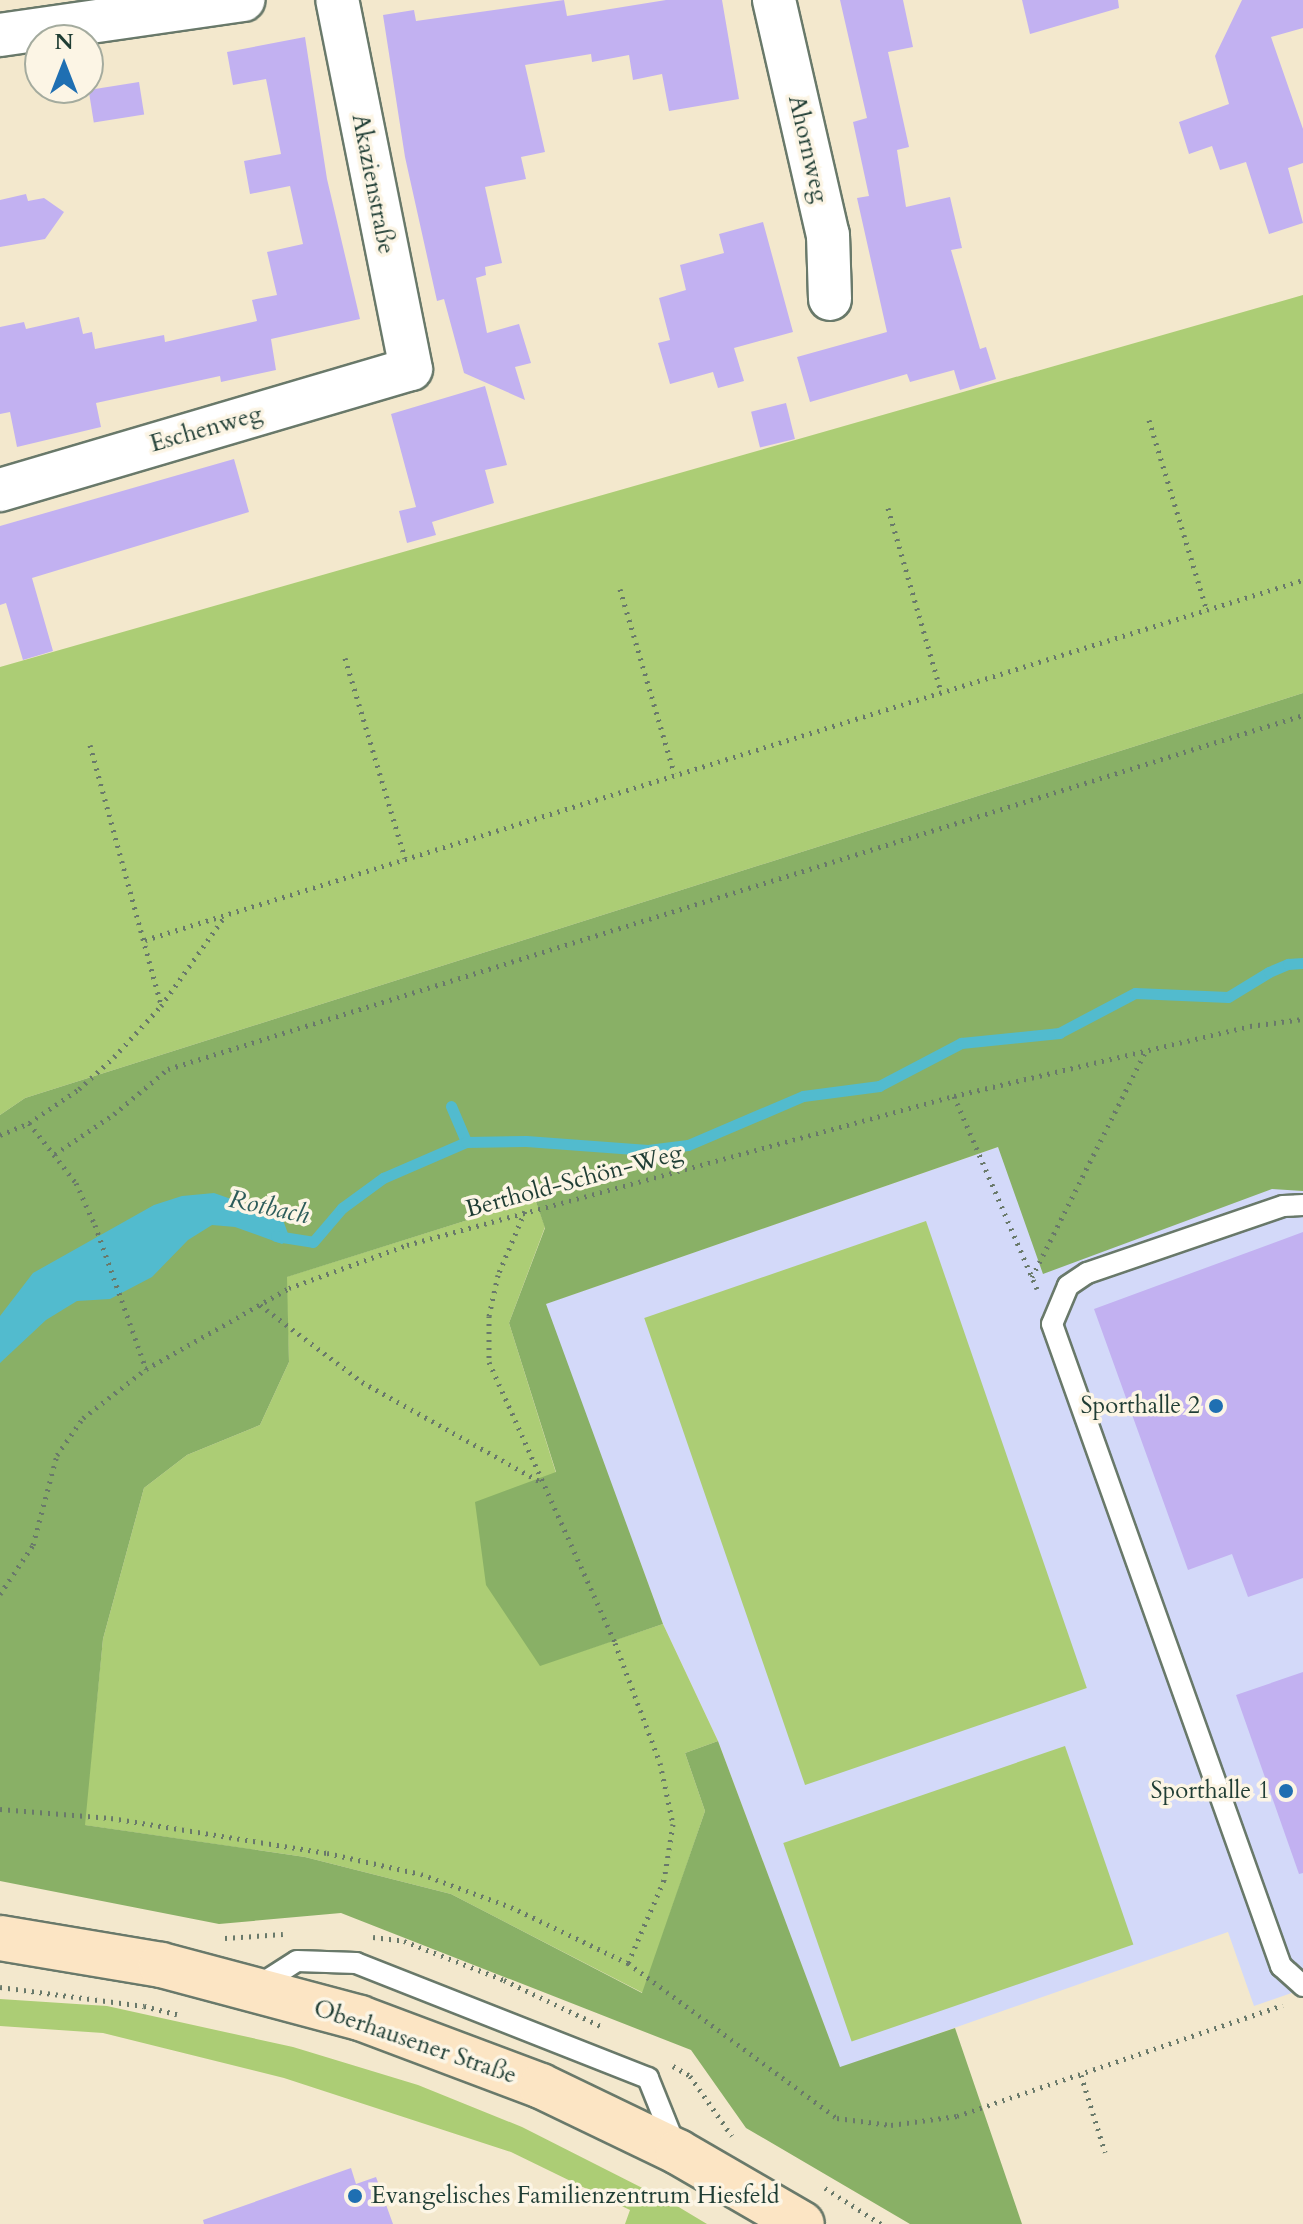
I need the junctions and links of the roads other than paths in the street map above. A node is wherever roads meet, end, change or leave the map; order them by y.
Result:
1 (243, 0) edge
2 (337, 0) edge
3 (774, 0) edge
4 (0, 35) edge
5 (830, 299) dead end
6 (411, 369) joint
7 (0, 490) edge
8 (1303, 1205) edge
9 (0, 1938) edge
10 (1303, 1986) edge
11 (802, 2224) edge

1 - 4 street
2 - 6 street, Akazienstraße
3 - 5 street, Ahornweg
6 - 7 street, Eschenweg
8 - 10 lane
9 - 11 main road, Oberhausener Straße

